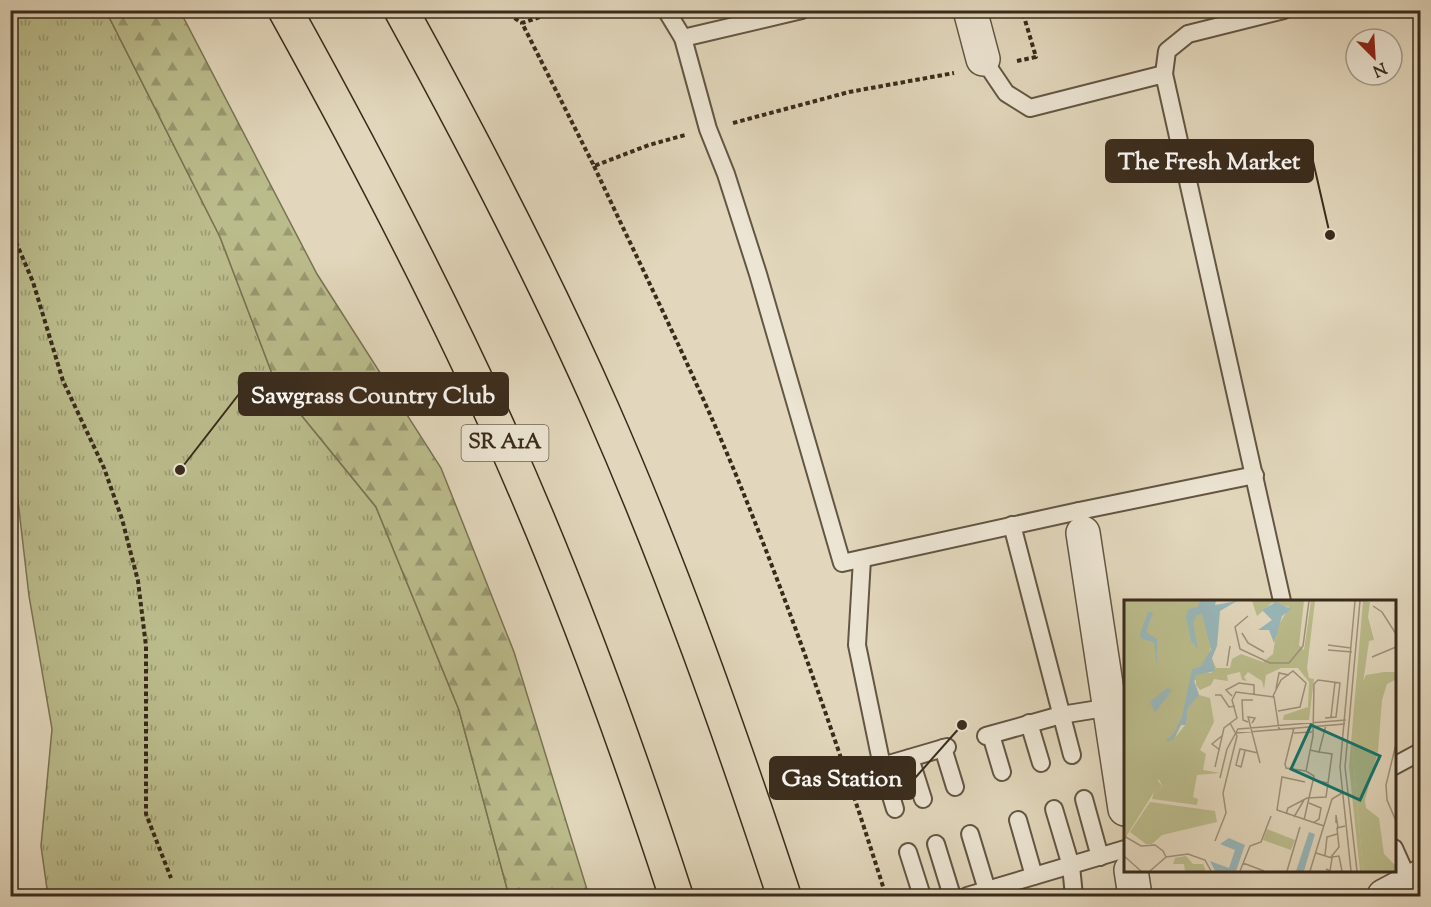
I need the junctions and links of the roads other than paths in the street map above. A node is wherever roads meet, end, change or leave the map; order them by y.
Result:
1 (401, 10) edge
2 (666, 10) edge
3 (802, 10) edge
4 (970, 10) edge
5 (1284, 10) edge
6 (285, 11) edge
7 (683, 38) junction
8 (986, 63) joint
9 (1164, 74) junction
10 (1255, 475) junction
11 (1081, 522) junction
12 (1012, 525) junction
13 (862, 559) junction
14 (1282, 600) edge
15 (1111, 707) junction
16 (1061, 715) junction
17 (1029, 723) junction
18 (1420, 752) edge
19 (1072, 754) dead end
20 (910, 758) junction
21 (1041, 763) dead end
22 (1395, 765) edge
23 (882, 766) junction
24 (1002, 772) dead end
25 (955, 787) dead end
26 (923, 799) dead end
27 (1084, 799) dead end
28 (1124, 800) edge
29 (1054, 808) dead end
30 (895, 809) dead end
31 (1018, 820) dead end
32 (970, 834) dead end
33 (936, 844) dead end
34 (1124, 849) edge
35 (1395, 851) edge
36 (908, 852) dead end
37 (1100, 857) junction
38 (1071, 866) junction
39 (1131, 871) edge
40 (1034, 876) junction
41 (1407, 888) edge
42 (987, 890) junction
43 (676, 897) edge
44 (784, 897) edge
45 (922, 897) edge
46 (952, 897) edge
47 (967, 897) edge
48 (1074, 897) edge
49 (1135, 897) edge

1 - 44 main road
2 - 7 lane
3 - 7 lane
4 - 8 street
5 - 9 lane
6 - 43 main road, SR A1A
7 - 13 lane
8 - 9 lane
9 - 10 lane
10 - 11 lane
10 - 14 lane
11 - 12 lane
11 - 15 street
12 - 13 lane
12 - 16 lane
13 - 23 lane
15 - 16 lane
15 - 28 street
16 - 17 lane
16 - 19 lane
17 - 21 lane
17 - 24 lane
18 - 22 lane
20 - 23 lane
20 - 25 lane
20 - 26 lane
23 - 30 lane
27 - 37 lane
29 - 38 lane
31 - 40 lane
32 - 42 lane
33 - 46 lane
34 - 37 lane
35 - 41 lane
36 - 45 lane
37 - 38 lane
38 - 40 lane
38 - 48 lane
39 - 49 street
40 - 42 lane
42 - 47 lane

